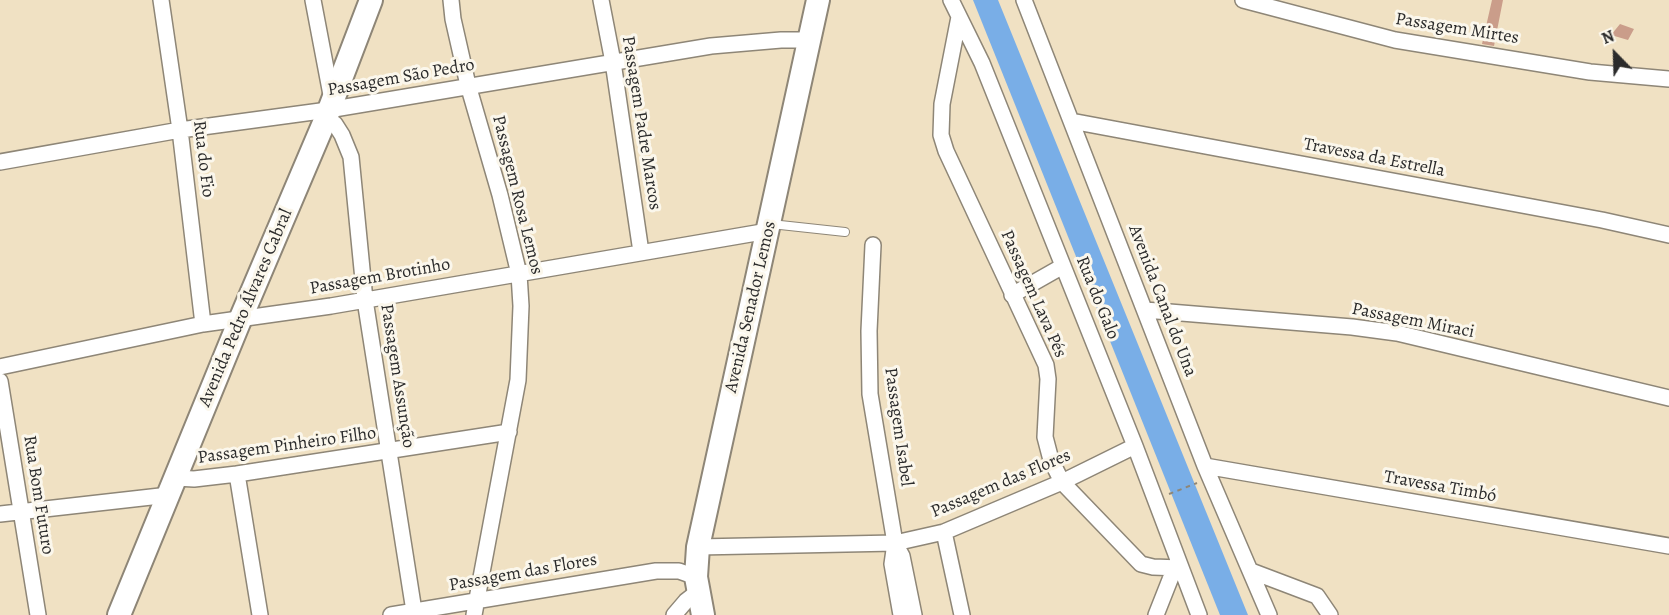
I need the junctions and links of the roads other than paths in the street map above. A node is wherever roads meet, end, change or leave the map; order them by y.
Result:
1 (161, 0) edge
2 (313, 0) edge
3 (370, 0) edge
4 (451, 0) edge
5 (601, 0) edge
6 (818, 0) edge
7 (951, 0) edge
8 (1024, 0) edge
9 (1243, 0) edge
10 (959, 17) junction
11 (809, 40) junction
12 (613, 62) junction
13 (1669, 79) edge
14 (468, 85) junction
15 (329, 109) junction
16 (1071, 121) junction
17 (180, 130) junction
18 (0, 162) edge
19 (769, 228) junction
20 (845, 232) dead end
21 (1669, 235) edge
22 (873, 245) dead end
23 (641, 252) junction
24 (1063, 266) junction
25 (519, 274) junction
26 (1012, 295) junction
27 (365, 300) junction
28 (1145, 310) junction
29 (240, 320) junction
30 (203, 324) junction
31 (0, 367) edge
32 (0, 381) edge
33 (1669, 398) edge
34 (509, 432) junction
35 (1135, 446) junction
36 (388, 452) junction
37 (1208, 472) junction
38 (237, 474) junction
39 (1062, 482) junction
40 (173, 487) junction
41 (21, 512) junction
42 (0, 514) edge
43 (944, 532) junction
44 (895, 543) junction
45 (1669, 546) edge
46 (698, 548) junction
47 (1178, 568) junction
48 (1251, 571) junction
49 (697, 584) junction
50 (476, 608) edge
51 (414, 611) junction
52 (38, 615) edge
53 (119, 615) edge
54 (260, 615) edge
55 (391, 615) edge
56 (674, 615) edge
57 (703, 615) edge
58 (901, 615) edge
59 (914, 615) edge
60 (962, 615) edge
61 (1156, 615) edge
62 (1199, 615) edge
63 (1269, 615) edge
64 (1330, 615) edge

1 - 17 street, Rua do Fio
2 - 15 street, Passagem Assunção
3 - 15 main road, Avenida Pedro Álvares Cabral
4 - 14 street, Passagem Rosa Lemos
5 - 12 street, Passagem Padre Marcos
6 - 11 main road, Avenida Senador Lemos
7 - 10 street, Rua do Galo
8 - 16 street, Avenida Canal do Una
9 - 13 street, Passagem Mirtes
10 - 24 street, Rua do Galo
10 - 26 street, Passagem Lava Pés
11 - 12 street, Passagem São Pedro
11 - 19 main road, Avenida Senador Lemos
12 - 14 street, Passagem São Pedro
12 - 23 street, Passagem Padre Marcos
14 - 15 street, Passagem São Pedro
14 - 25 street, Passagem Rosa Lemos
15 - 17 street, Passagem São Pedro
15 - 27 street, Passagem Assunção
15 - 29 main road, Avenida Pedro Álvares Cabral
16 - 21 street, Travessa da Estrella
16 - 28 street, Avenida Canal do Una
17 - 18 street, Passagem São Pedro
17 - 30 street, Rua do Fio
19 - 20 lane
19 - 23 street, Passagem Brotinho
19 - 46 main road, Avenida Senador Lemos
22 - 44 street, Passagem Isabel
23 - 25 street, Passagem Brotinho
24 - 26 street
24 - 35 street, Rua do Galo
25 - 27 street, Passagem Brotinho
25 - 34 street, Passagem Rosa Lemos
26 - 39 street, Passagem Lava Pés
27 - 29 street, Passagem Brotinho
27 - 36 street, Passagem Assunção
28 - 33 street, Passagem Miraci
28 - 37 street, Avenida Canal do Una
29 - 30 street, Passagem Brotinho
29 - 40 main road, Avenida Pedro Álvares Cabral
30 - 31 street, Passagem Brotinho
32 - 41 street, Rua Bom Futuro
34 - 36 street, Passagem Pinheiro Filho
34 - 50 street, Passagem Rosa Lemos
35 - 39 street, Passagem das Flores
35 - 47 street, Rua do Galo
36 - 38 street, Passagem Pinheiro Filho
36 - 51 street, Passagem Assunção
37 - 45 street, Travessa Timbó
37 - 48 street, Avenida Canal do Una
38 - 40 street, Passagem Pinheiro Filho
38 - 54 street
39 - 43 street, Passagem das Flores
39 - 47 street, Passagem Lava Pés
40 - 41 street, Passagem Pinheiro Filho
40 - 53 main road, Avenida Pedro Álvares Cabral
41 - 42 street, Passagem Pinheiro Filho
41 - 52 street, Rua Bom Futuro
43 - 44 street, Passagem das Flores
43 - 60 street
44 - 46 street, Passagem das Flores
44 - 58 street, Passagem Isabel
44 - 59 street, Passagem Isabel
46 - 49 main road, Avenida Senador Lemos
47 - 61 street
47 - 62 street, Rua do Galo
48 - 63 street, Avenida Canal do Una
48 - 64 street
49 - 50 street, Passagem das Flores
49 - 56 street
49 - 57 main road, Avenida Senador Lemos
50 - 51 street, Passagem das Flores
51 - 55 street, Passagem das Flores

